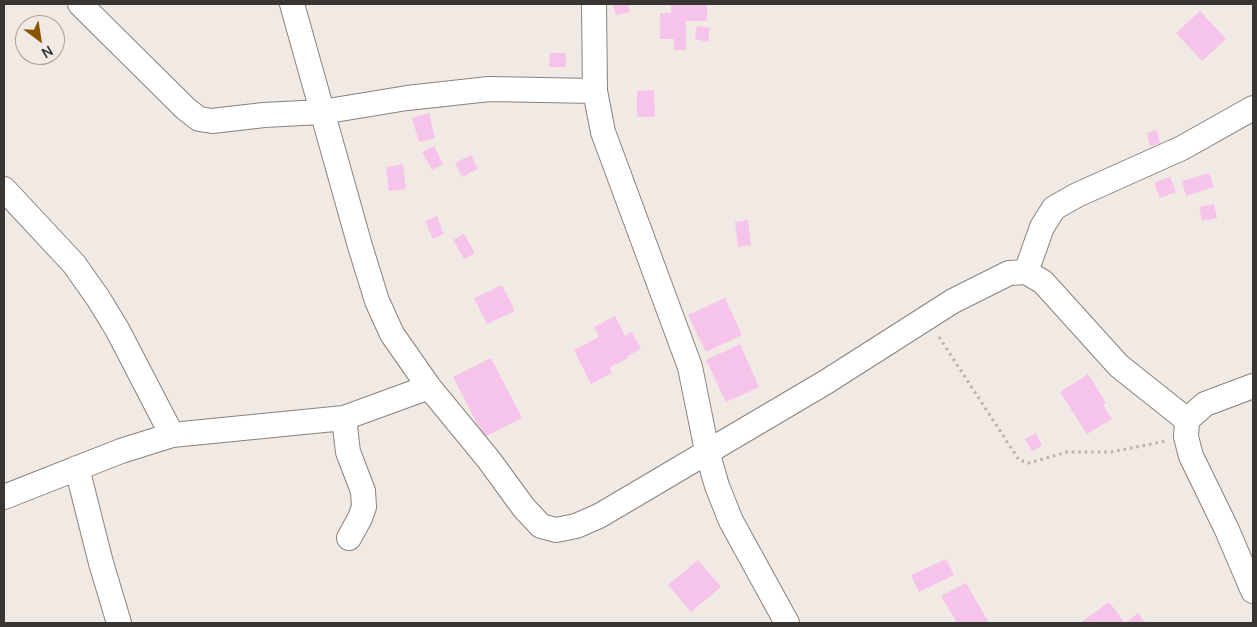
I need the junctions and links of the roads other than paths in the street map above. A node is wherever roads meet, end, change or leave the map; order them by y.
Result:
1 (80, 4) edge
2 (292, 4) edge
3 (594, 4) edge
4 (596, 91) junction
5 (1253, 108) edge
6 (322, 112) junction
7 (4, 189) edge
8 (1026, 272) junction
9 (429, 386) junction
10 (1253, 386) edge
11 (344, 418) junction
12 (1186, 428) junction
13 (172, 436) junction
14 (707, 451) junction
15 (77, 468) junction
16 (4, 497) edge
17 (349, 538) dead end
18 (1253, 591) edge
19 (119, 623) edge
20 (787, 623) edge

1 - 6 street
2 - 6 street
3 - 4 street
4 - 6 street
4 - 14 street
5 - 8 street
6 - 9 street
7 - 13 street
8 - 12 street
8 - 14 street
9 - 11 street
9 - 14 street
10 - 12 street
11 - 13 street
11 - 17 street
12 - 18 street
13 - 15 street
14 - 20 street
15 - 16 street
15 - 19 street

